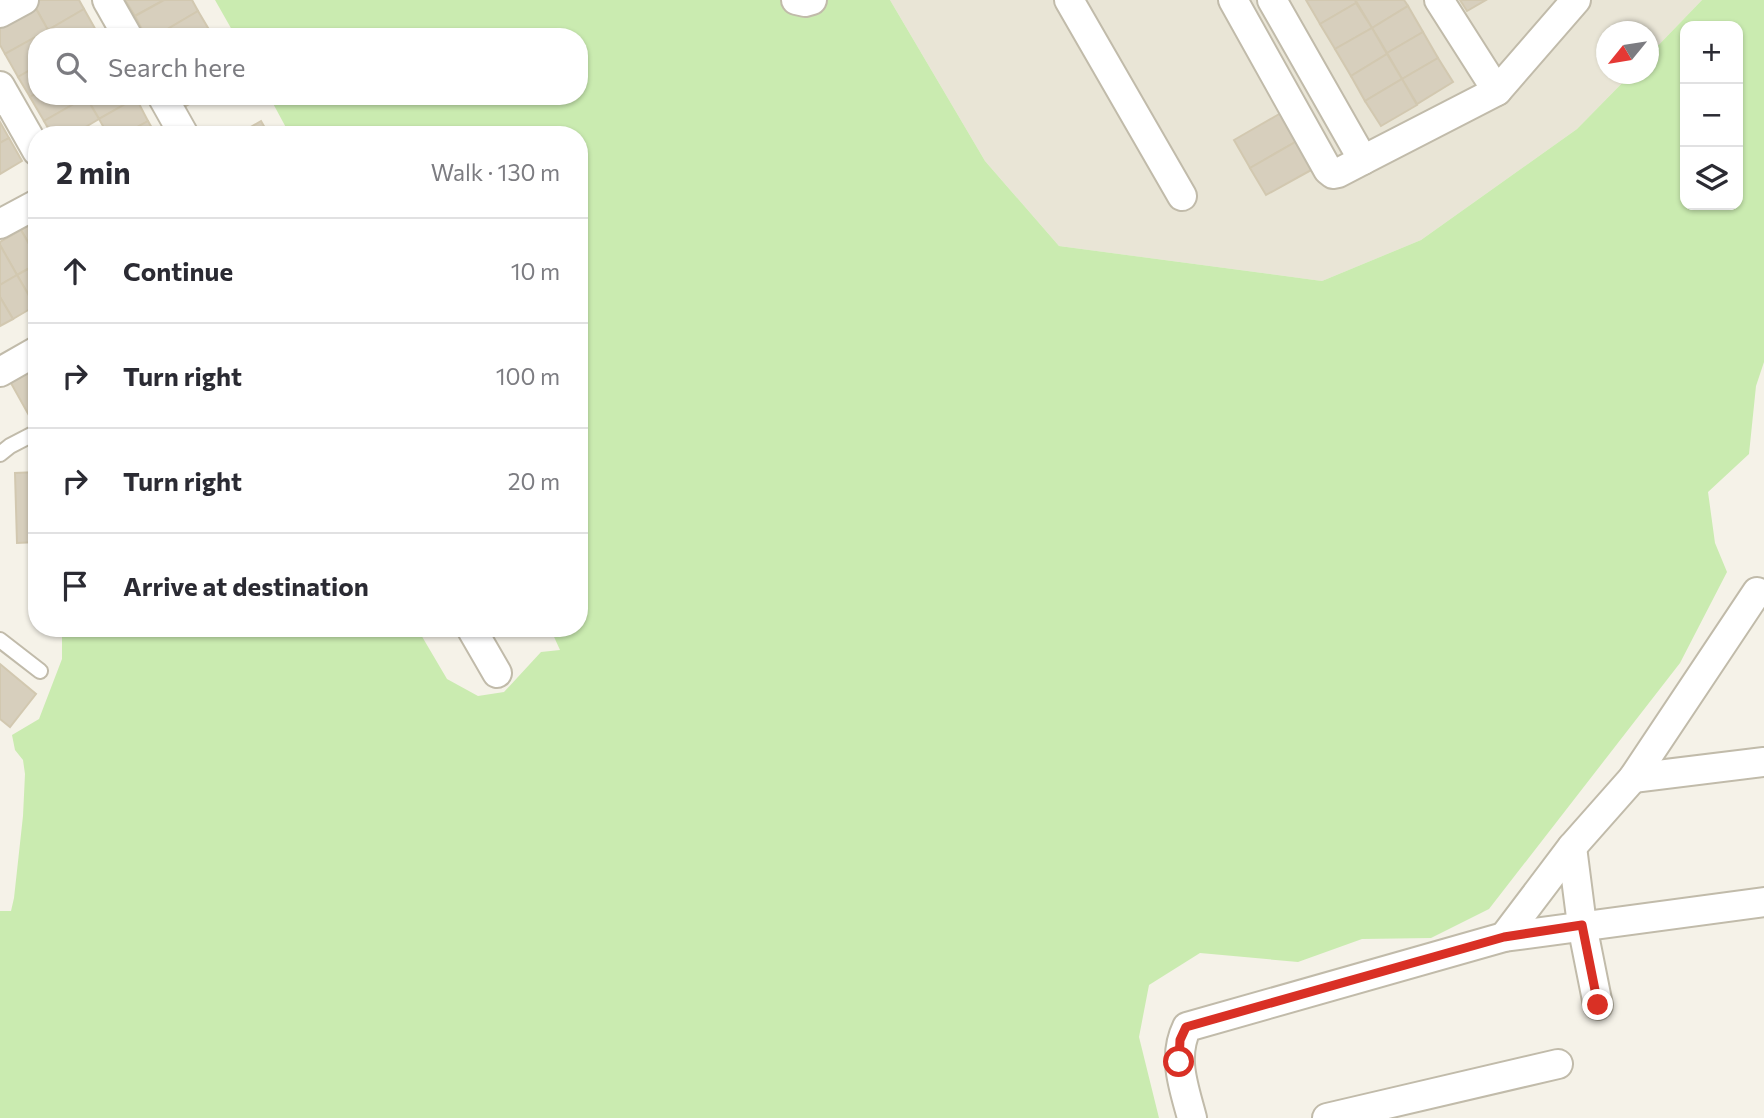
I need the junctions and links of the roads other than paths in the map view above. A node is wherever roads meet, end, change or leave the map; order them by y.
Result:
1 (24, 0) edge
2 (107, 0) edge
3 (796, 0) edge
4 (812, 0) edge
5 (1069, 0) edge
6 (1233, 0) edge
7 (1272, 0) edge
8 (1440, 0) edge
9 (1576, 0) edge
10 (0, 13) edge
11 (123, 28) edge
12 (0, 86) edge
13 (1497, 91) junction
14 (167, 105) edge
15 (179, 126) edge
16 (28, 135) edge
17 (1363, 160) junction
18 (1182, 196) dead end
19 (28, 209) edge
20 (0, 224) edge
21 (28, 356) edge
22 (0, 372) edge
23 (28, 437) edge
24 (0, 454) edge
25 (1758, 592) dead end
26 (476, 637) edge
27 (0, 640) edge
28 (40, 671) dead end
29 (497, 673) dead end
30 (1764, 762) edge
31 (1633, 778) junction
32 (1572, 847) junction
33 (1764, 902) edge
34 (1582, 925) junction
35 (1504, 937) junction
36 (1598, 1005) dead end
37 (1558, 1064) dead end
38 (1192, 1118) edge
39 (1327, 1118) edge

1 - 10 street
2 - 11 street
3 - 4 street
5 - 18 street
6 - 17 street
7 - 17 street
8 - 13 street
9 - 13 street
12 - 16 street
13 - 17 street
14 - 15 street
19 - 20 street
21 - 22 street
23 - 24 lane
25 - 31 street
26 - 29 street
27 - 28 lane
30 - 31 street
31 - 32 street
32 - 34 street
32 - 35 street
33 - 34 street
34 - 35 street
34 - 36 street
35 - 38 street
37 - 39 street

